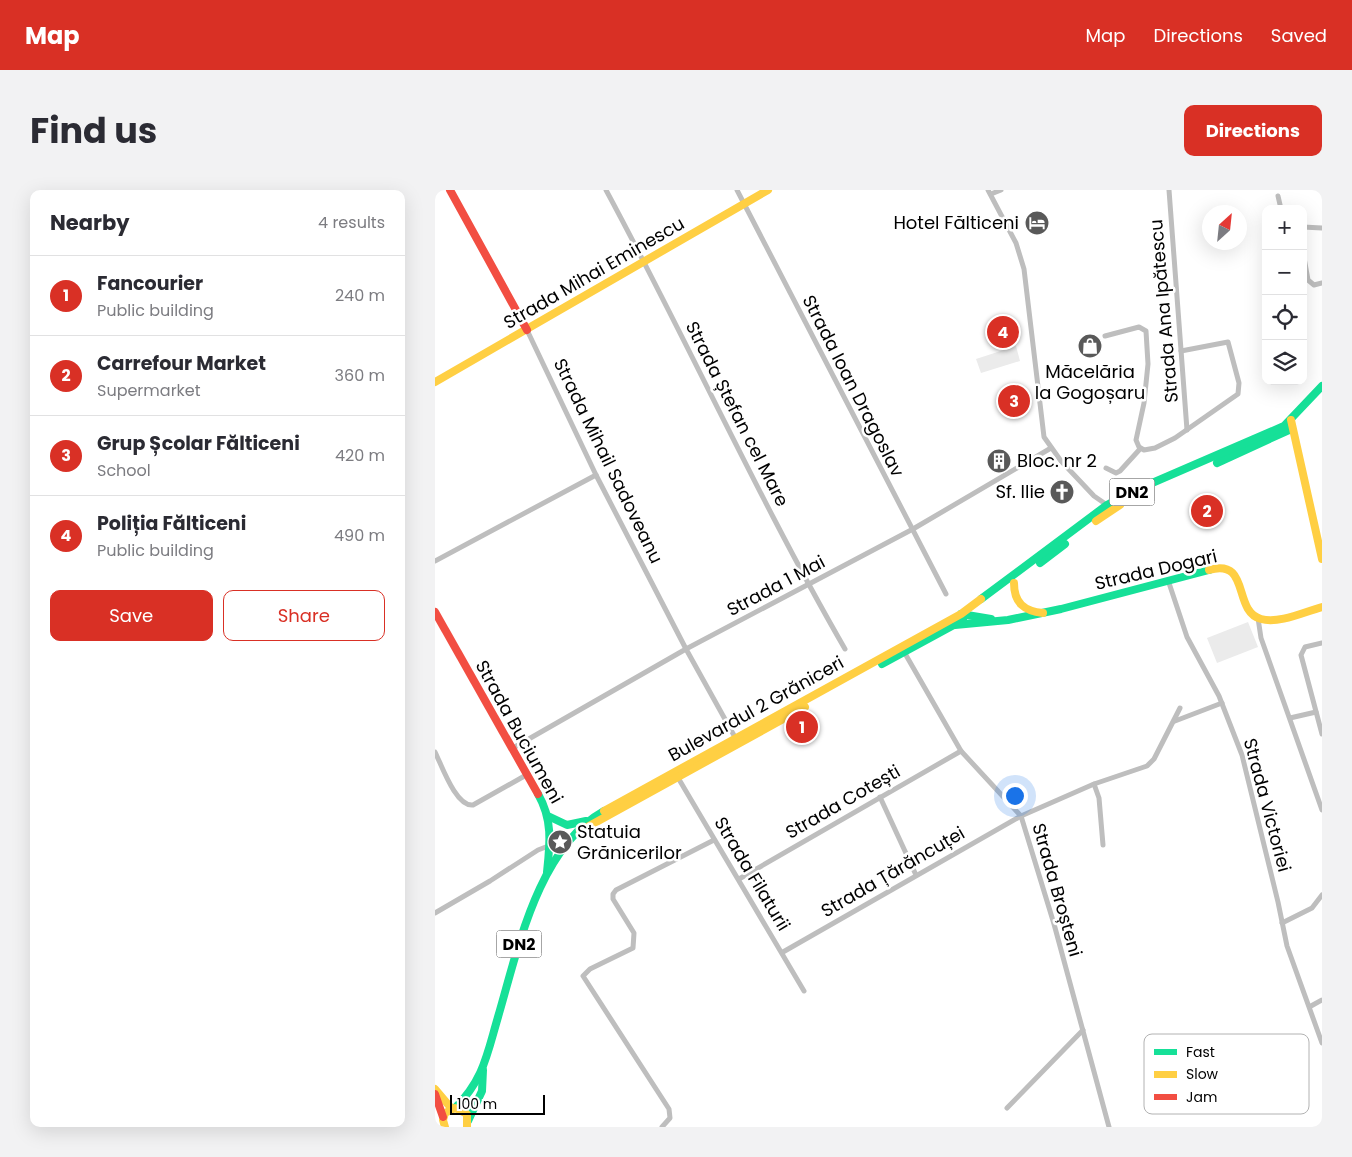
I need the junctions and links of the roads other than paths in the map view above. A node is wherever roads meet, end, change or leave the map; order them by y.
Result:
1 (450, 190) edge
2 (606, 190) edge
3 (737, 190) edge
4 (768, 190) edge
5 (1001, 190) edge
6 (1169, 190) edge
7 (990, 192) edge
8 (1277, 196) dead end
9 (744, 204) junction
10 (1280, 205) edge
11 (1307, 227) edge
12 (1322, 228) edge
13 (644, 260) junction
14 (1307, 274) edge
15 (1322, 283) edge
16 (527, 330) junction
17 (1105, 336) dead end
18 (1181, 350) junction
19 (435, 382) edge
20 (1322, 386) edge
21 (1322, 394) edge
22 (1292, 423) junction
23 (1187, 430) junction
24 (1051, 448) junction
25 (1140, 448) junction
26 (1106, 468) dead end
27 (596, 475) junction
28 (1109, 507) junction
29 (913, 529) junction
30 (1322, 560) edge
31 (435, 561) edge
32 (1168, 580) junction
33 (1014, 583) junction
34 (808, 585) junction
35 (946, 594) dead end
36 (1322, 607) edge
37 (435, 612) edge
38 (1043, 613) junction
39 (961, 614) junction
40 (970, 615) junction
41 (1258, 618) junction
42 (998, 620) junction
43 (953, 622) junction
44 (1322, 643) edge
45 (902, 648) junction
46 (686, 649) junction
47 (845, 649) dead end
48 (1222, 703) junction
49 (1180, 708) dead end
50 (1316, 712) junction
51 (1289, 718) junction
52 (1175, 721) junction
53 (1322, 734) edge
54 (737, 742) junction
55 (513, 748) junction
56 (961, 751) junction
57 (435, 752) edge
58 (528, 774) junction
59 (676, 774) junction
60 (1094, 784) junction
61 (881, 797) junction
62 (1322, 810) edge
63 (548, 816) junction
64 (1019, 817) junction
65 (585, 821) junction
66 (580, 831) junction
67 (714, 840) junction
68 (551, 845) junction
69 (1103, 845) dead end
70 (547, 874) junction
71 (916, 875) junction
72 (739, 879) junction
73 (1322, 895) edge
74 (435, 913) edge
75 (1282, 923) junction
76 (783, 952) junction
77 (805, 991) dead end
78 (1322, 1000) edge
79 (1311, 1006) junction
80 (1083, 1030) junction
81 (1322, 1043) edge
82 (483, 1070) junction
83 (435, 1089) edge
84 (435, 1094) edge
85 (453, 1108) junction
86 (1007, 1108) dead end
87 (443, 1117) junction
88 (468, 1124) edge
89 (445, 1127) edge
90 (662, 1127) edge
91 (1109, 1127) edge

1 - 16 main road, Strada Mihail Sadoveanu
2 - 13 street, Strada Ștefan cel Mare
3 - 9 street, Strada Ioan Dragoslav
4 - 9 main road, Strada Mihai Eminescu
5 - 7 street
6 - 18 street, Strada Ana Ipătescu
7 - 24 street
8 - 10 street
9 - 13 main road, Strada Mihai Eminescu
9 - 29 street, Strada Ioan Dragoslav
11 - 12 street
13 - 16 main road, Strada Mihai Eminescu
13 - 34 street, Strada Ștefan cel Mare
14 - 15 street
16 - 19 main road, Strada Mihai Eminescu
16 - 27 street, Strada Mihail Sadoveanu
17 - 25 street
18 - 23 street, Strada Ana Ipătescu
18 - 23 street
20 - 22 main road, DN2
21 - 22 main road, DN2
22 - 28 main road, DN2
22 - 30 main road
23 - 25 street
24 - 28 street
24 - 29 street, Strada 1 Mai
25 - 26 street
27 - 31 street
27 - 46 street, Strada Mihail Sadoveanu
28 - 33 main road, DN2
28 - 39 main road, DN2
29 - 34 street, Strada 1 Mai
29 - 35 street, Strada Ioan Dragoslav
32 - 38 main road, Strada Dogari
32 - 41 main road, Strada Dogari
32 - 48 street, Strada Victoriei
33 - 38 main road
33 - 40 main road, DN2
34 - 46 street, Strada 1 Mai
34 - 47 street, Strada Ștefan cel Mare
36 - 41 main road
37 - 55 main road, Strada Buciumeni
38 - 42 main road, Strada Dogari
39 - 40 main road, Strada Dogari
39 - 43 main road, DN2
40 - 42 main road, Strada Dogari
40 - 43 main road, DN2
41 - 51 street
42 - 43 main road, Strada Dogari
43 - 45 main road, Bulevardul 2 Grăniceri / DN2
44 - 50 street
45 - 54 main road, Bulevardul 2 Grăniceri / DN2
45 - 56 street, Strada Broșteni
46 - 54 street, Strada Mihail Sadoveanu
46 - 55 street, Strada 1 Mai
48 - 52 street
48 - 75 street, Strada Victoriei
49 - 52 street, Strada Țărăncuței
50 - 51 street
50 - 53 street
51 - 62 street
52 - 60 street, Strada Țărăncuței
54 - 59 main road, Bulevardul 2 Grăniceri / DN2
55 - 58 main road, Strada Buciumeni
56 - 61 street, Strada Cotești
56 - 64 street, Strada Broșteni
57 - 58 street
58 - 63 main road, Strada Buciumeni
59 - 65 main road, Bulevardul 2 Grăniceri / DN2
59 - 66 main road, Bulevardul 2 Grăniceri / DN2
59 - 67 street, Strada Filaturii
60 - 64 street, Strada Țărăncuței
60 - 69 street
61 - 71 street
61 - 72 street, Strada Cotești
63 - 65 main road
63 - 68 main road, Strada Buciumeni
64 - 71 street, Strada Țărăncuței
64 - 80 street, Strada Broșteni
65 - 66 main road, Bulevardul 2 Grăniceri / DN2
66 - 70 main road, Bulevardul 2 Grăniceri / DN2
67 - 72 street, Strada Filaturii
67 - 90 street
68 - 70 main road, Strada Buciumeni
68 - 74 street
70 - 82 main road, Bulevardul 2 Grăniceri / DN2
71 - 76 street, Strada Țărăncuței
72 - 76 street, Strada Filaturii
73 - 75 street
75 - 79 street, Strada Victoriei
76 - 77 street, Strada Filaturii
78 - 79 street
79 - 81 street, Strada Victoriei
80 - 86 street
80 - 91 street, Strada Broșteni
82 - 85 main road, Bulevardul 2 Grăniceri / DN2
82 - 88 main road, Bulevardul 2 Grăniceri / DN2
83 - 85 main road
84 - 87 main road
85 - 87 main road, DN2
85 - 88 main road, DN2
87 - 89 main road

